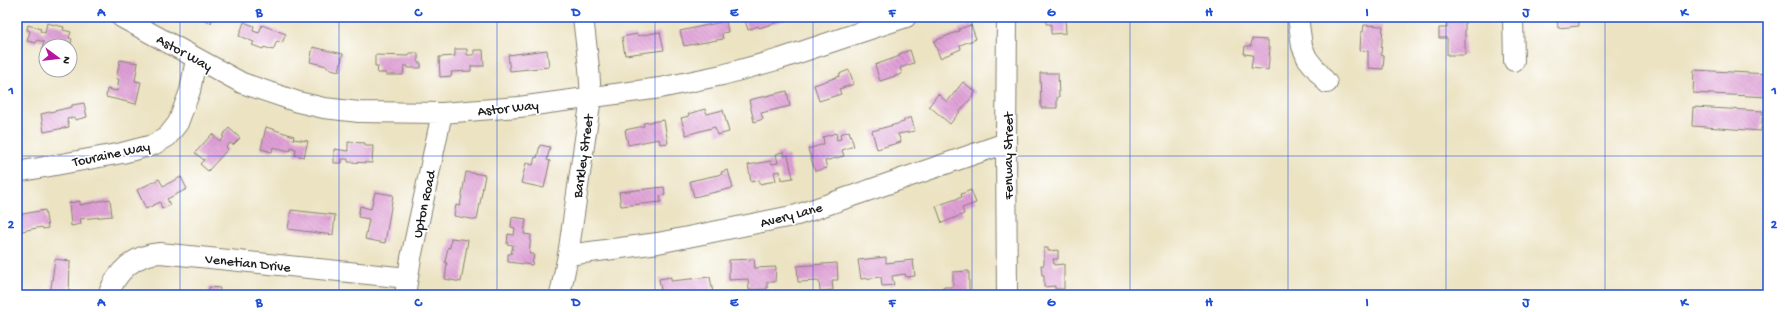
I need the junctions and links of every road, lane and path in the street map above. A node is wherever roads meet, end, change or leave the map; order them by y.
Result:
1 (121, 17) edge
2 (583, 17) edge
3 (906, 17) edge
4 (1007, 17) edge
5 (1298, 17) edge
6 (1513, 17) edge
7 (196, 59) junction
8 (1514, 60) dead end
9 (1327, 83) dead end
10 (591, 98) junction
11 (442, 113) junction
12 (1006, 143) junction
13 (17, 172) edge
14 (568, 255) junction
15 (406, 286) edge
16 (108, 295) edge
17 (560, 295) edge
18 (1007, 295) edge

1 - 7 street, Astor Way
2 - 10 street, Barkley Street
3 - 10 street, Astor Way
4 - 12 street, Fenway Street
5 - 9 street
6 - 8 street
7 - 11 street, Astor Way
7 - 13 street, Touraine Way
10 - 11 street, Astor Way
10 - 14 street, Barkley Street
11 - 15 street, Upton Road
12 - 14 street, Avery Lane
12 - 18 street, Fenway Street
14 - 17 street, Barkley Street
15 - 16 street, Venetian Drive

